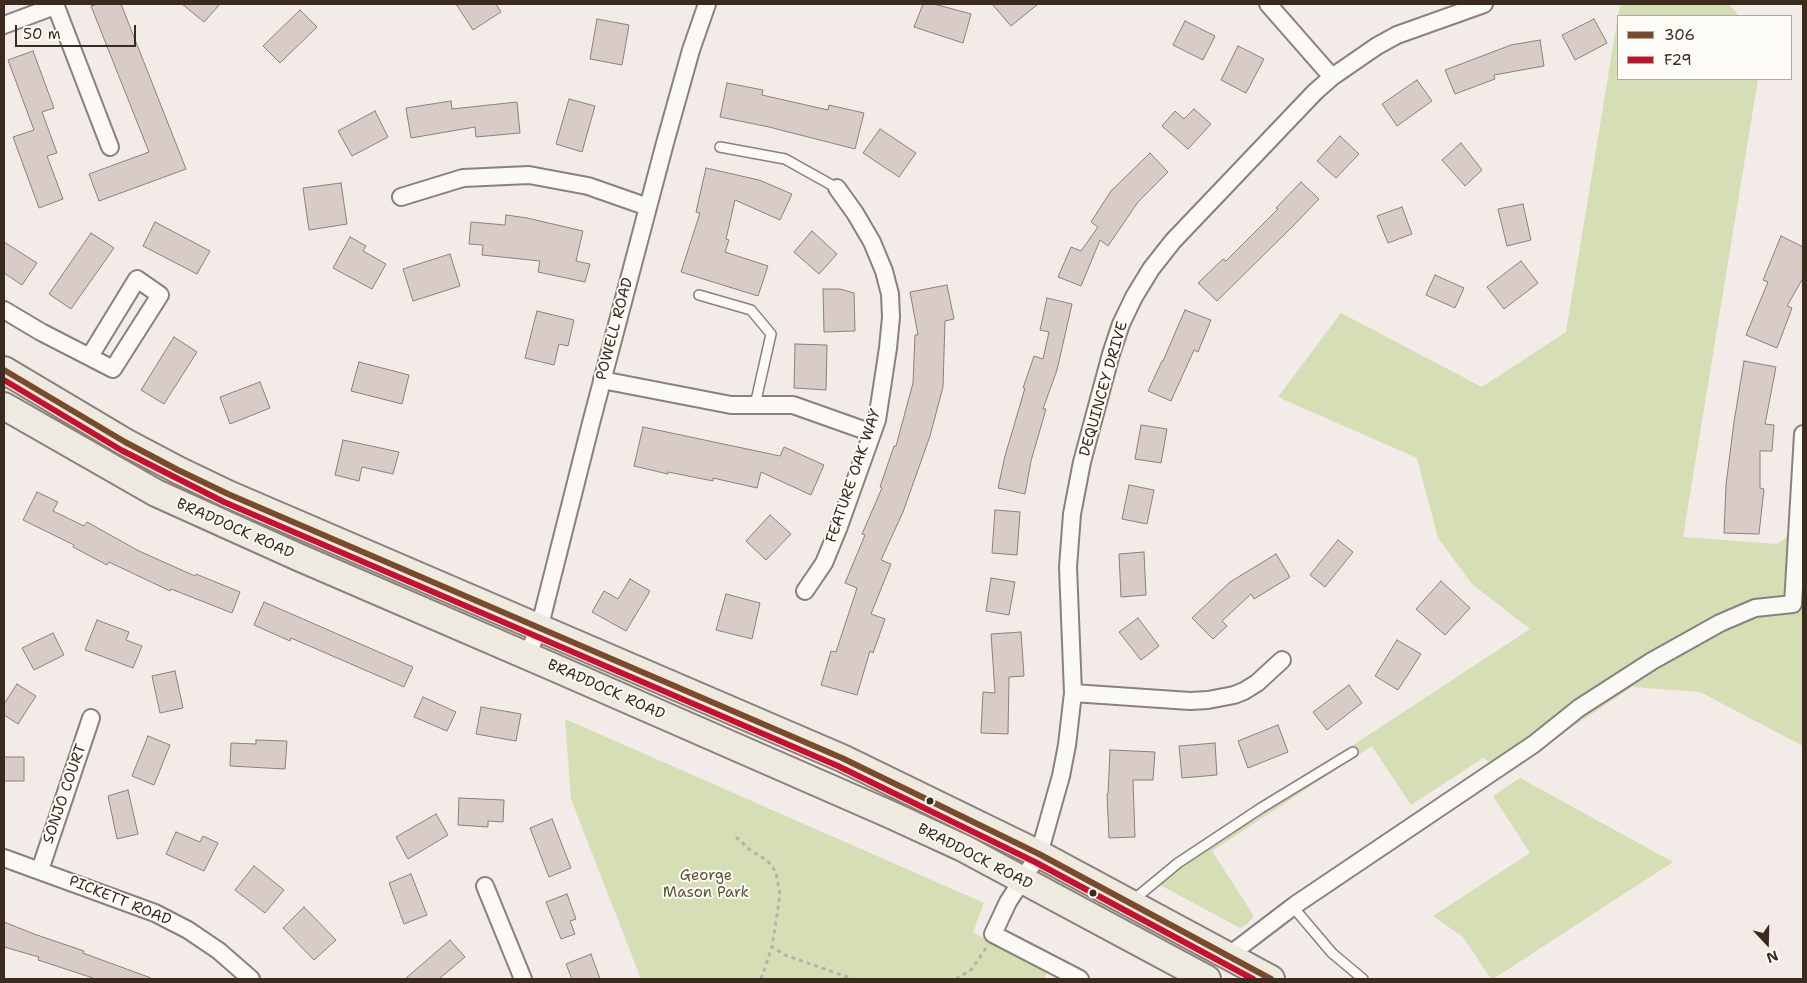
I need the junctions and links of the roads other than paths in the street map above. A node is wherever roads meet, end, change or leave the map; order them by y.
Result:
1 (707, 4) edge
2 (1268, 4) edge
3 (1484, 4) edge
4 (55, 5) edge
5 (4, 26) edge
6 (1332, 77) junction
7 (110, 147) dead end
8 (720, 147) dead end
9 (837, 188) joint
10 (401, 197) dead end
11 (648, 207) junction
12 (699, 295) dead end
13 (4, 310) edge
14 (90, 356) junction
15 (4, 370) edge
16 (602, 380) junction
17 (755, 405) junction
18 (4, 406) edge
19 (872, 433) junction
20 (1803, 434) edge
21 (805, 591) dead end
22 (1798, 606) edge
23 (539, 629) junction
24 (527, 655) junction
25 (1282, 660) dead end
26 (1074, 694) junction
27 (91, 718) dead end
28 (1353, 752) dead end
29 (1039, 854) junction
30 (4, 858) edge
31 (40, 870) junction
32 (1021, 880) junction
33 (485, 886) dead end
34 (1130, 903) junction
35 (1293, 907) junction
36 (1228, 956) junction
37 (251, 979) edge
38 (523, 979) edge
39 (1080, 979) edge
40 (1207, 979) edge
41 (1271, 979) edge
42 (1363, 979) edge

1 - 11 street, POWELL ROAD
2 - 6 street
3 - 6 street, DEQUINCEY DRIVE
4 - 5 street
4 - 7 street
6 - 26 street, DEQUINCEY DRIVE
8 - 9 lane
9 - 19 street, FEATURE OAK WAY
10 - 11 street
11 - 16 street, POWELL ROAD
12 - 17 lane
13 - 14 street
14 - 14 street
15 - 23 main road, BRADDOCK ROAD
16 - 17 street
16 - 23 street, POWELL ROAD
17 - 19 street
18 - 24 main road, BRADDOCK ROAD
19 - 21 street, FEATURE OAK WAY
20 - 22 street
22 - 35 street
23 - 24 street, POWELL ROAD
23 - 29 main road, BRADDOCK ROAD
24 - 32 main road, BRADDOCK ROAD
25 - 26 street
26 - 29 street, DEQUINCEY DRIVE
27 - 31 street, SONJO COURT
28 - 34 lane
29 - 32 street, DEQUINCEY DRIVE
29 - 34 main road, BRADDOCK ROAD
30 - 31 street, PICKETT ROAD
31 - 37 street, PICKETT ROAD
32 - 39 street, DEQUINCEY DRIVE
32 - 40 main road, BRADDOCK ROAD
33 - 38 street
34 - 36 main road, BRADDOCK ROAD
35 - 36 street
35 - 42 lane
36 - 41 main road, BRADDOCK ROAD

